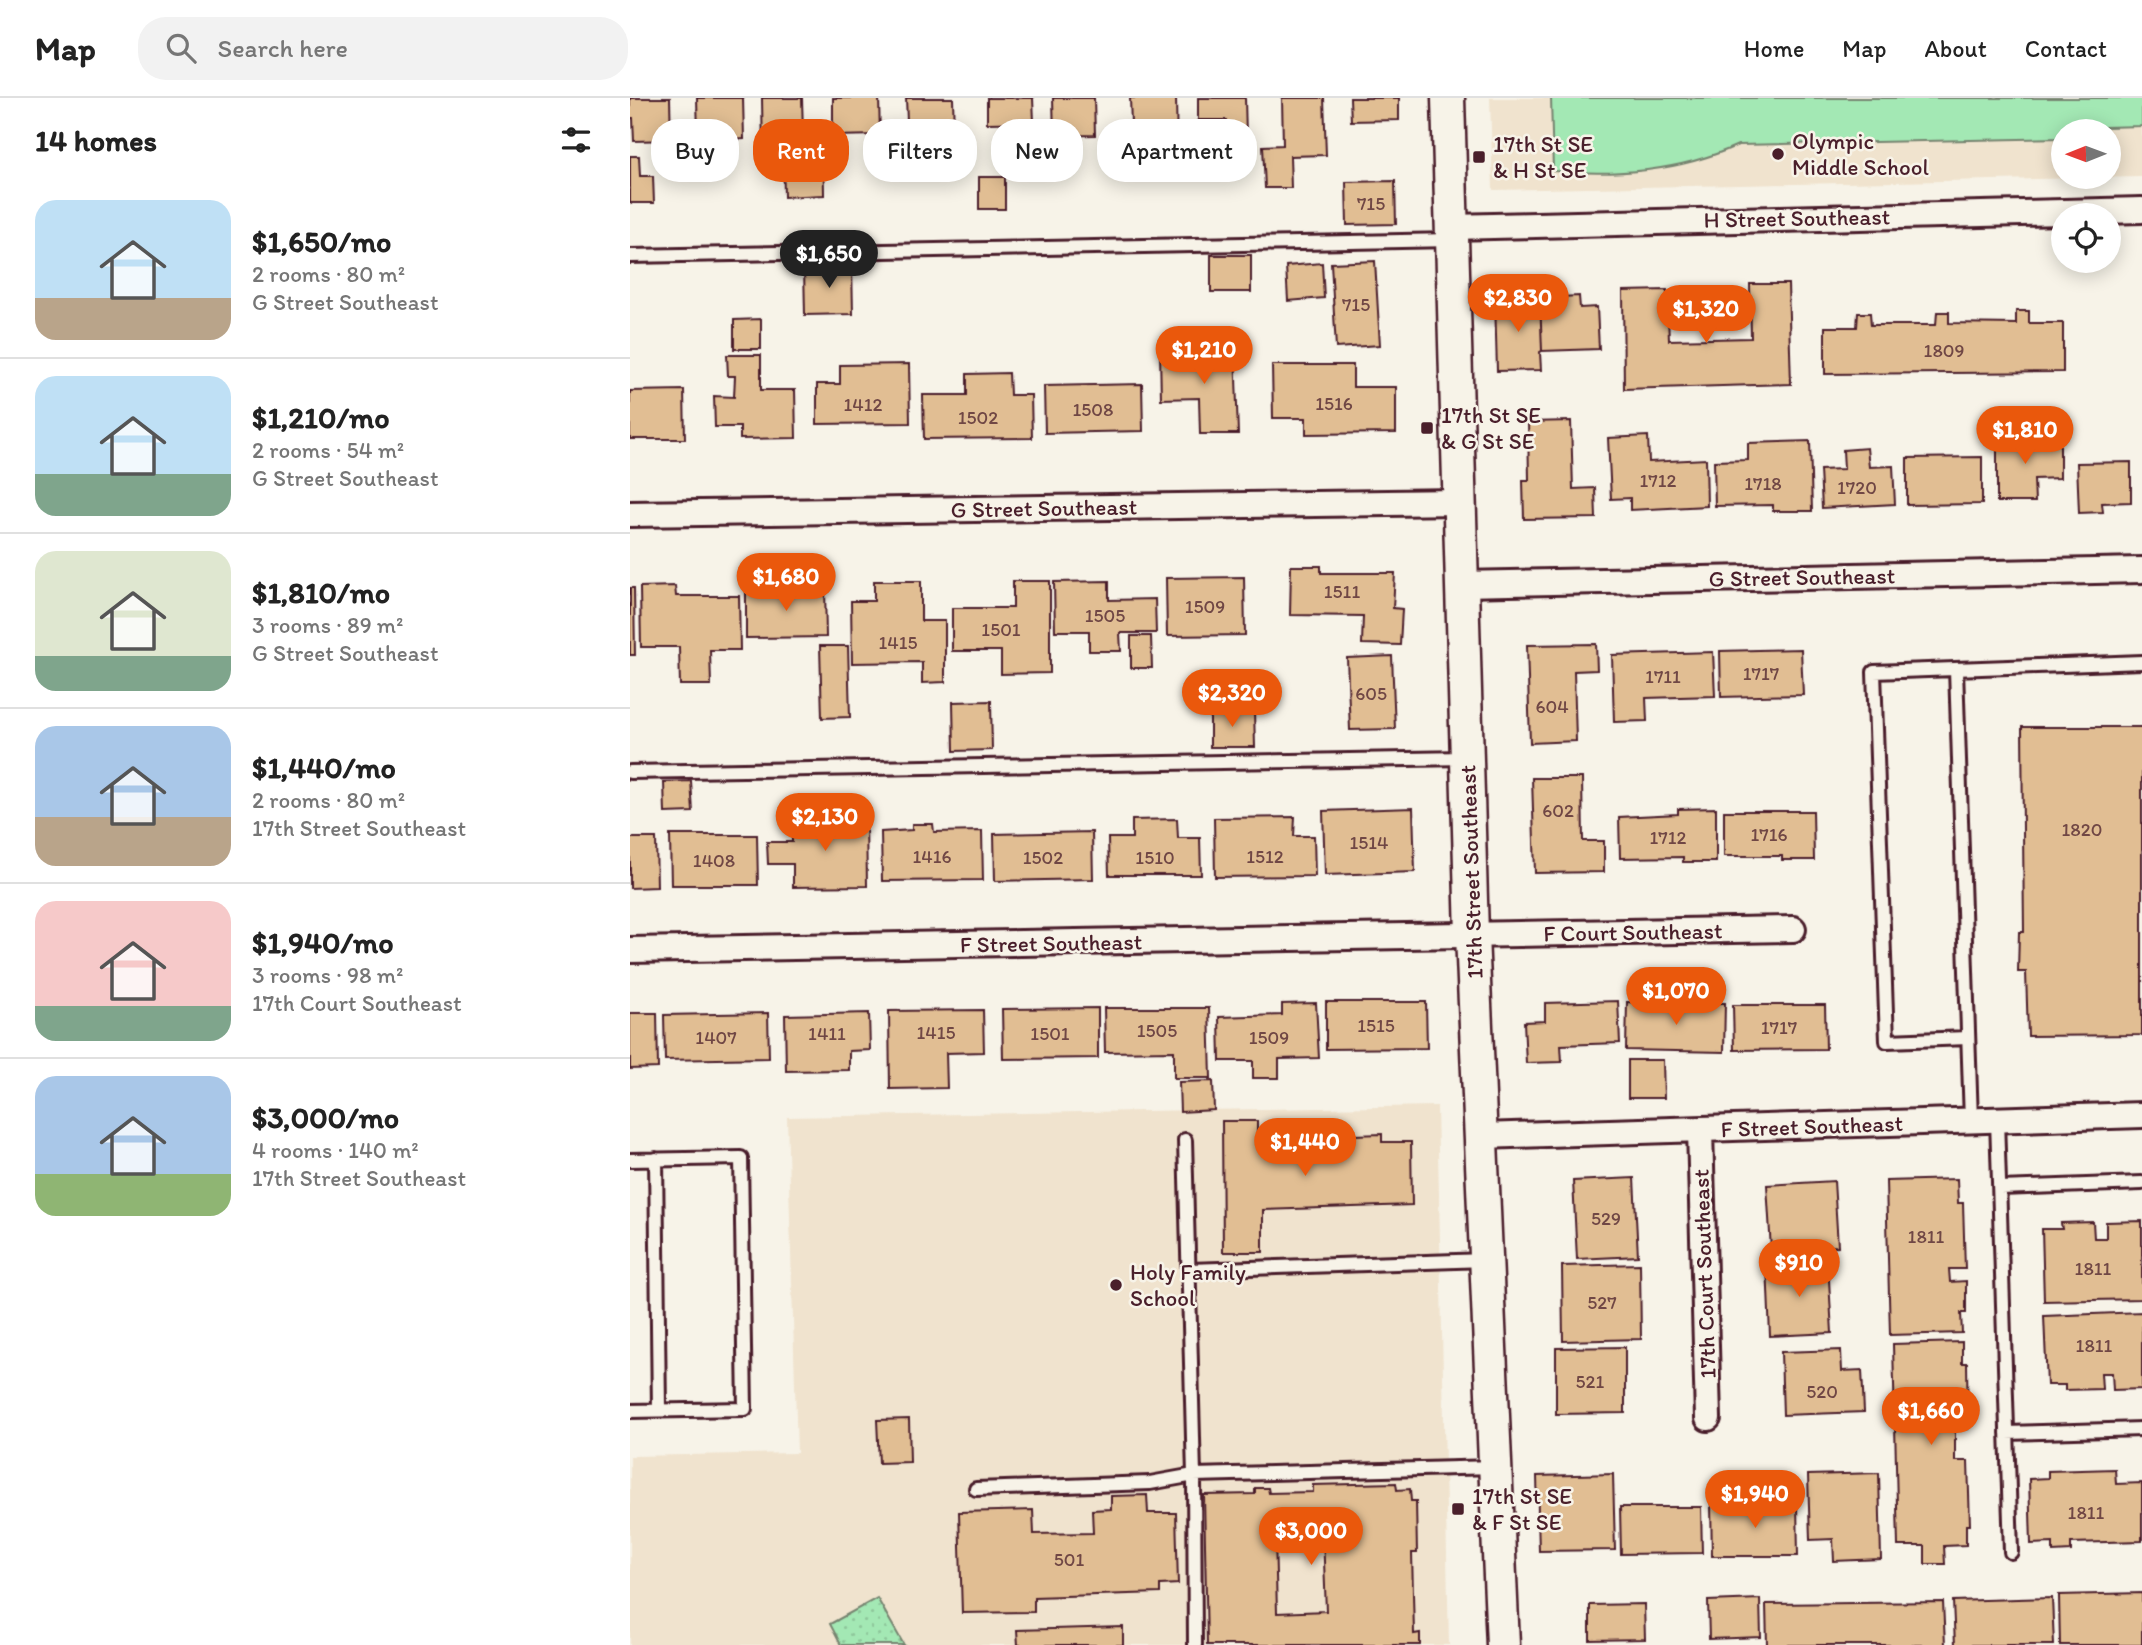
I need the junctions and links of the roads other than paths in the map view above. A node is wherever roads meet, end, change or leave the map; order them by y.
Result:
1 (1448, 98) edge
2 (2142, 209) edge
3 (1452, 234) junction
4 (630, 256) edge
5 (1459, 502) junction
6 (630, 514) edge
7 (2142, 570) edge
8 (1461, 584) junction
9 (2142, 663) edge
10 (1956, 669) junction
11 (1467, 758) junction
12 (630, 772) edge
13 (1793, 929) dead end
14 (1472, 935) junction
15 (630, 950) edge
16 (1968, 1038) junction
17 (2142, 1115) edge
18 (1997, 1120) junction
19 (1971, 1121) junction
20 (1700, 1130) junction
21 (1482, 1136) junction
22 (1185, 1140) dead end
23 (656, 1159) junction
24 (630, 1160) edge
25 (2142, 1183) edge
26 (2000, 1188) junction
27 (1487, 1260) junction
28 (1189, 1270) junction
29 (659, 1410) junction
30 (630, 1411) edge
31 (1707, 1418) dead end
32 (2142, 1429) edge
33 (2007, 1433) junction
34 (1495, 1467) junction
35 (1194, 1475) junction
36 (976, 1489) dead end
37 (2011, 1552) dead end
38 (1195, 1645) edge
39 (1503, 1645) edge

1 - 3 street, 17th Street Southeast
2 - 3 street, H Street Southeast
3 - 4 lane
3 - 5 street, 17th Street Southeast
5 - 6 street, G Street Southeast
5 - 8 street, 17th Street Southeast
7 - 8 street, G Street Southeast
8 - 11 street, 17th Street Southeast
9 - 10 lane
10 - 16 lane
10 - 16 lane
11 - 12 lane
11 - 14 street, 17th Street Southeast
13 - 14 street, F Court Southeast
14 - 15 street, F Street Southeast
14 - 21 street, 17th Street Southeast
16 - 19 lane
17 - 18 street, F Street Southeast
18 - 19 street, F Street Southeast
18 - 26 lane
19 - 20 street, F Street Southeast
20 - 21 street, F Street Southeast
20 - 31 street, 17th Court Southeast
21 - 27 street, 17th Street Southeast
22 - 28 lane
23 - 24 lane
23 - 29 lane
23 - 29 lane
25 - 26 lane
26 - 33 lane
27 - 28 lane
27 - 34 street, 17th Street Southeast
28 - 35 lane
29 - 30 lane
32 - 33 lane
33 - 37 lane
34 - 35 lane
34 - 39 street, 17th Street Southeast
35 - 36 lane
35 - 38 lane

